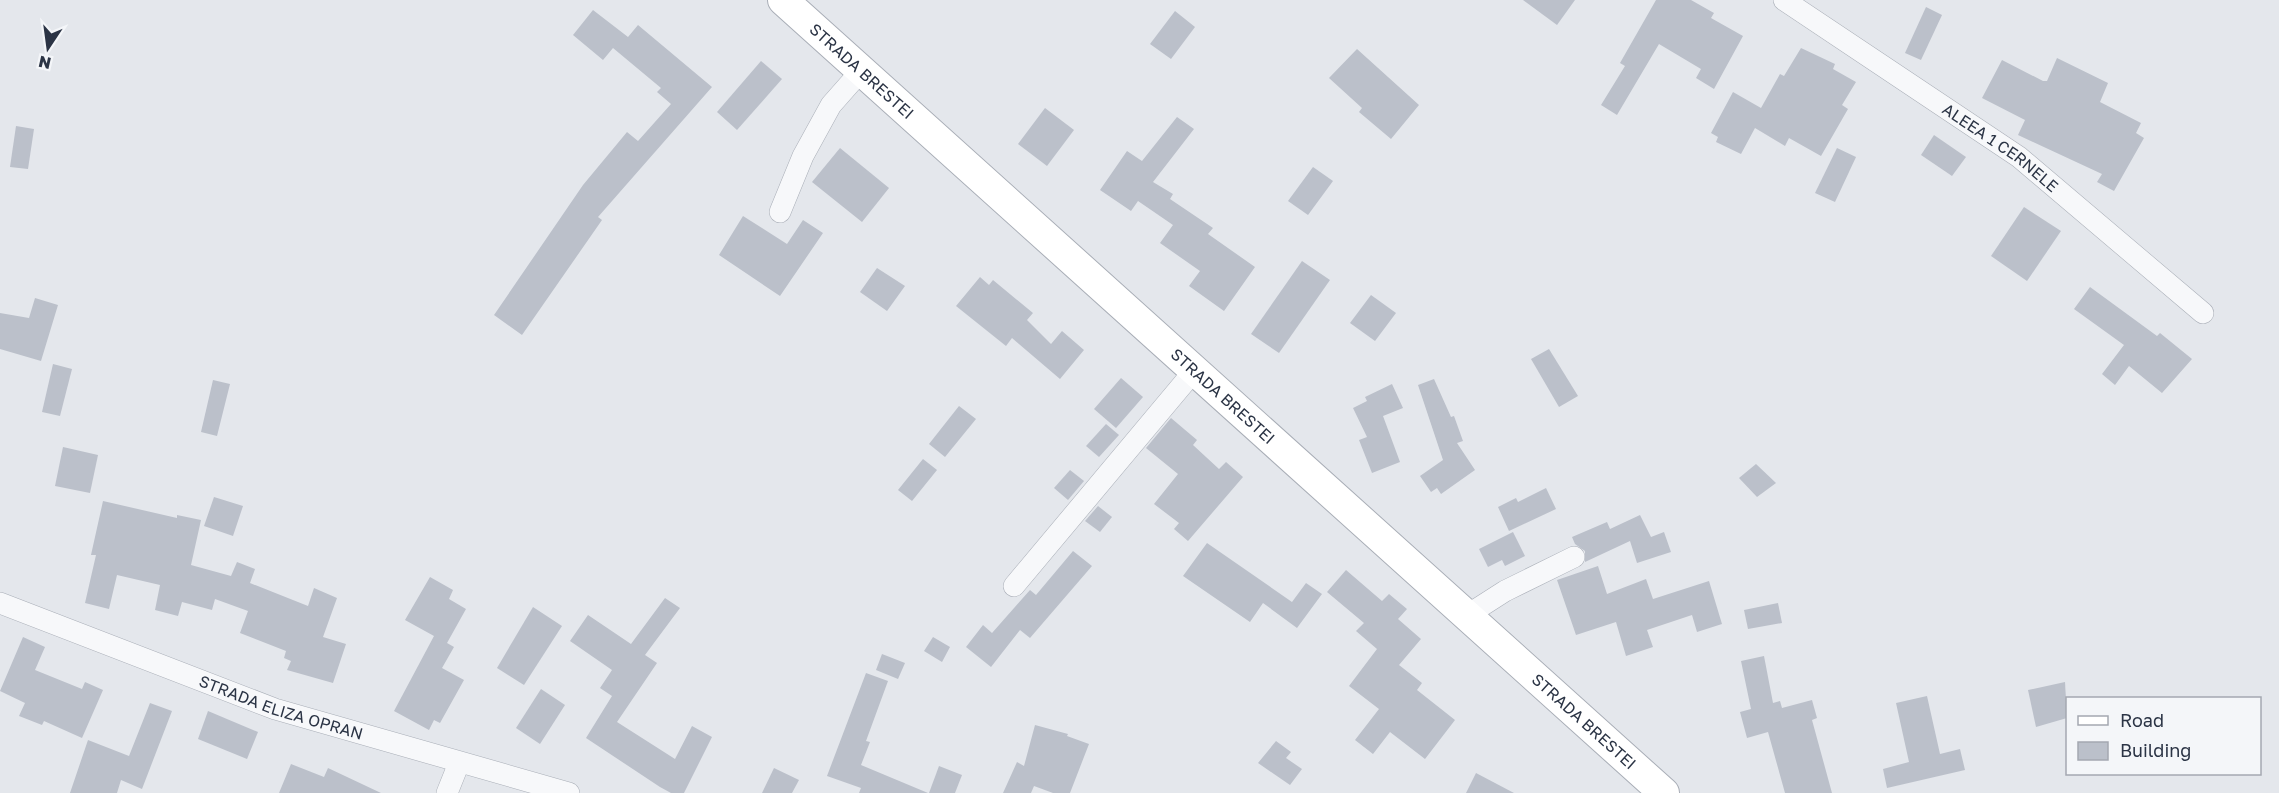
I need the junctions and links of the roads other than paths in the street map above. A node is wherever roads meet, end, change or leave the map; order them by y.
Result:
1 (783, 0) edge
2 (1784, 0) edge
3 (861, 70) junction
4 (780, 212) dead end
5 (2203, 313) dead end
6 (1194, 371) junction
7 (1574, 557) dead end
8 (1014, 586) dead end
9 (0, 603) edge
10 (1466, 616) junction
11 (459, 763) junction
12 (447, 793) edge
13 (569, 793) edge
14 (1664, 793) edge

1 - 3 main road, STRADA BRESTEI
2 - 5 street, ALEEA 1 CERNELE
3 - 4 street
3 - 6 main road, STRADA BRESTEI
6 - 8 street
6 - 10 main road, STRADA BRESTEI
7 - 10 street
9 - 11 street, STRADA ELIZA OPRAN
10 - 14 main road, STRADA BRESTEI
11 - 12 street
11 - 13 street, STRADA ELIZA OPRAN

